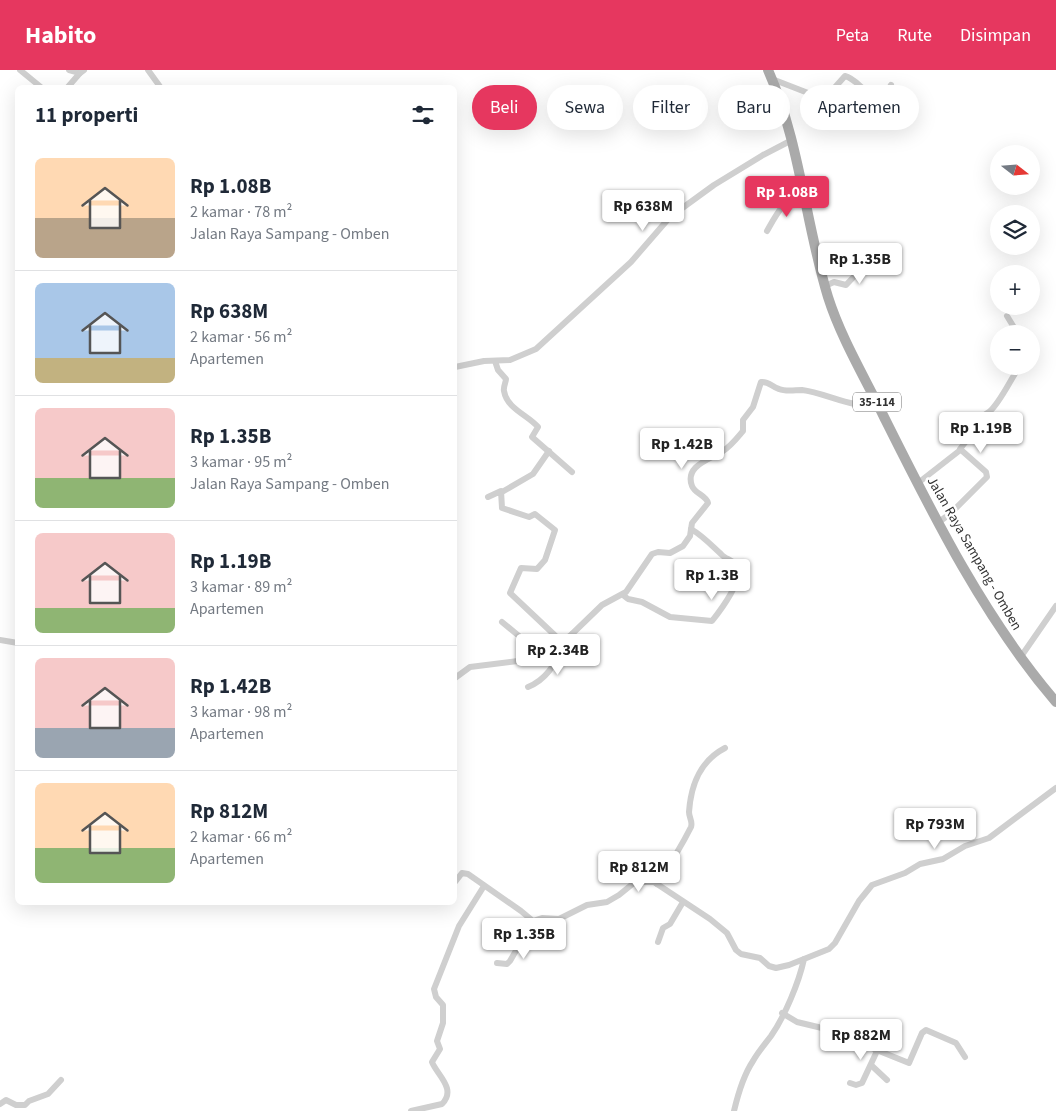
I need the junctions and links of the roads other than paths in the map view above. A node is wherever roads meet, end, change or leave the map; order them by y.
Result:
1 (20, 70) edge
2 (69, 70) edge
3 (148, 70) edge
4 (82, 72) edge
5 (770, 74) edge
6 (38, 85) edge
7 (70, 85) edge
8 (159, 85) edge
9 (837, 85) edge
10 (858, 85) edge
11 (800, 88) edge
12 (792, 140) junction
13 (803, 194) junction
14 (767, 231) dead end
15 (883, 268) dead end
16 (825, 286) junction
17 (1007, 316) dead end
18 (1012, 325) edge
19 (495, 361) junction
20 (457, 367) edge
21 (1014, 375) edge
22 (878, 404) junction
23 (549, 451) junction
24 (960, 451) junction
25 (572, 472) dead end
26 (918, 482) junction
27 (502, 492) junction
28 (488, 497) dead end
29 (939, 522) junction
30 (691, 528) junction
31 (624, 595) junction
32 (1056, 606) edge
33 (502, 622) dead end
34 (572, 634) junction
35 (0, 640) edge
36 (15, 642) edge
37 (576, 644) dead end
38 (561, 645) junction
39 (1020, 658) junction
40 (535, 660) junction
41 (457, 677) edge
42 (528, 687) dead end
43 (1056, 702) edge
44 (726, 748) dead end
45 (1056, 788) edge
46 (457, 879) edge
47 (657, 884) junction
48 (484, 886) junction
49 (683, 902) junction
50 (533, 921) junction
51 (658, 942) dead end
52 (804, 958) junction
53 (497, 963) dead end
54 (782, 1014) junction
55 (877, 1051) junction
56 (965, 1057) dead end
57 (871, 1065) junction
58 (61, 1080) dead end
59 (887, 1080) dead end
60 (850, 1083) dead end
61 (0, 1104) edge
62 (411, 1111) edge
63 (734, 1111) edge

1 - 6 street
2 - 4 street
3 - 8 street
4 - 7 street
5 - 11 street
5 - 12 main road, Jalan Raya Sampang - Omben / 35-114
9 - 10 street
12 - 13 main road, Jalan Raya Sampang - Omben / 35-114
12 - 19 street
13 - 14 street
13 - 16 main road, Jalan Raya Sampang - Omben / 35-114
15 - 16 street
16 - 22 main road, Jalan Raya Sampang - Omben / 35-114
17 - 18 street
19 - 20 street
19 - 23 street
21 - 24 street
22 - 26 main road, Jalan Raya Sampang - Omben / 35-114
22 - 30 street
23 - 25 street
23 - 27 street
24 - 26 street
24 - 29 street
26 - 29 main road, Jalan Raya Sampang - Omben / 35-114
27 - 28 street
27 - 38 street
29 - 39 main road, Jalan Raya Sampang - Omben / 35-114
30 - 31 street
30 - 31 street
31 - 34 street
32 - 39 street
33 - 40 street
34 - 37 street
34 - 38 street
35 - 36 street
38 - 40 street
38 - 42 street
39 - 43 main road, Jalan Raya Sampang - Omben / 35-114
40 - 41 street
44 - 47 street
45 - 52 street
46 - 48 street
47 - 49 street
47 - 50 street
48 - 50 street
48 - 62 street
49 - 51 street
49 - 52 street
50 - 53 street
52 - 54 street
54 - 55 street
54 - 63 street
55 - 56 street
55 - 57 street
57 - 59 street
57 - 60 street
58 - 61 street

